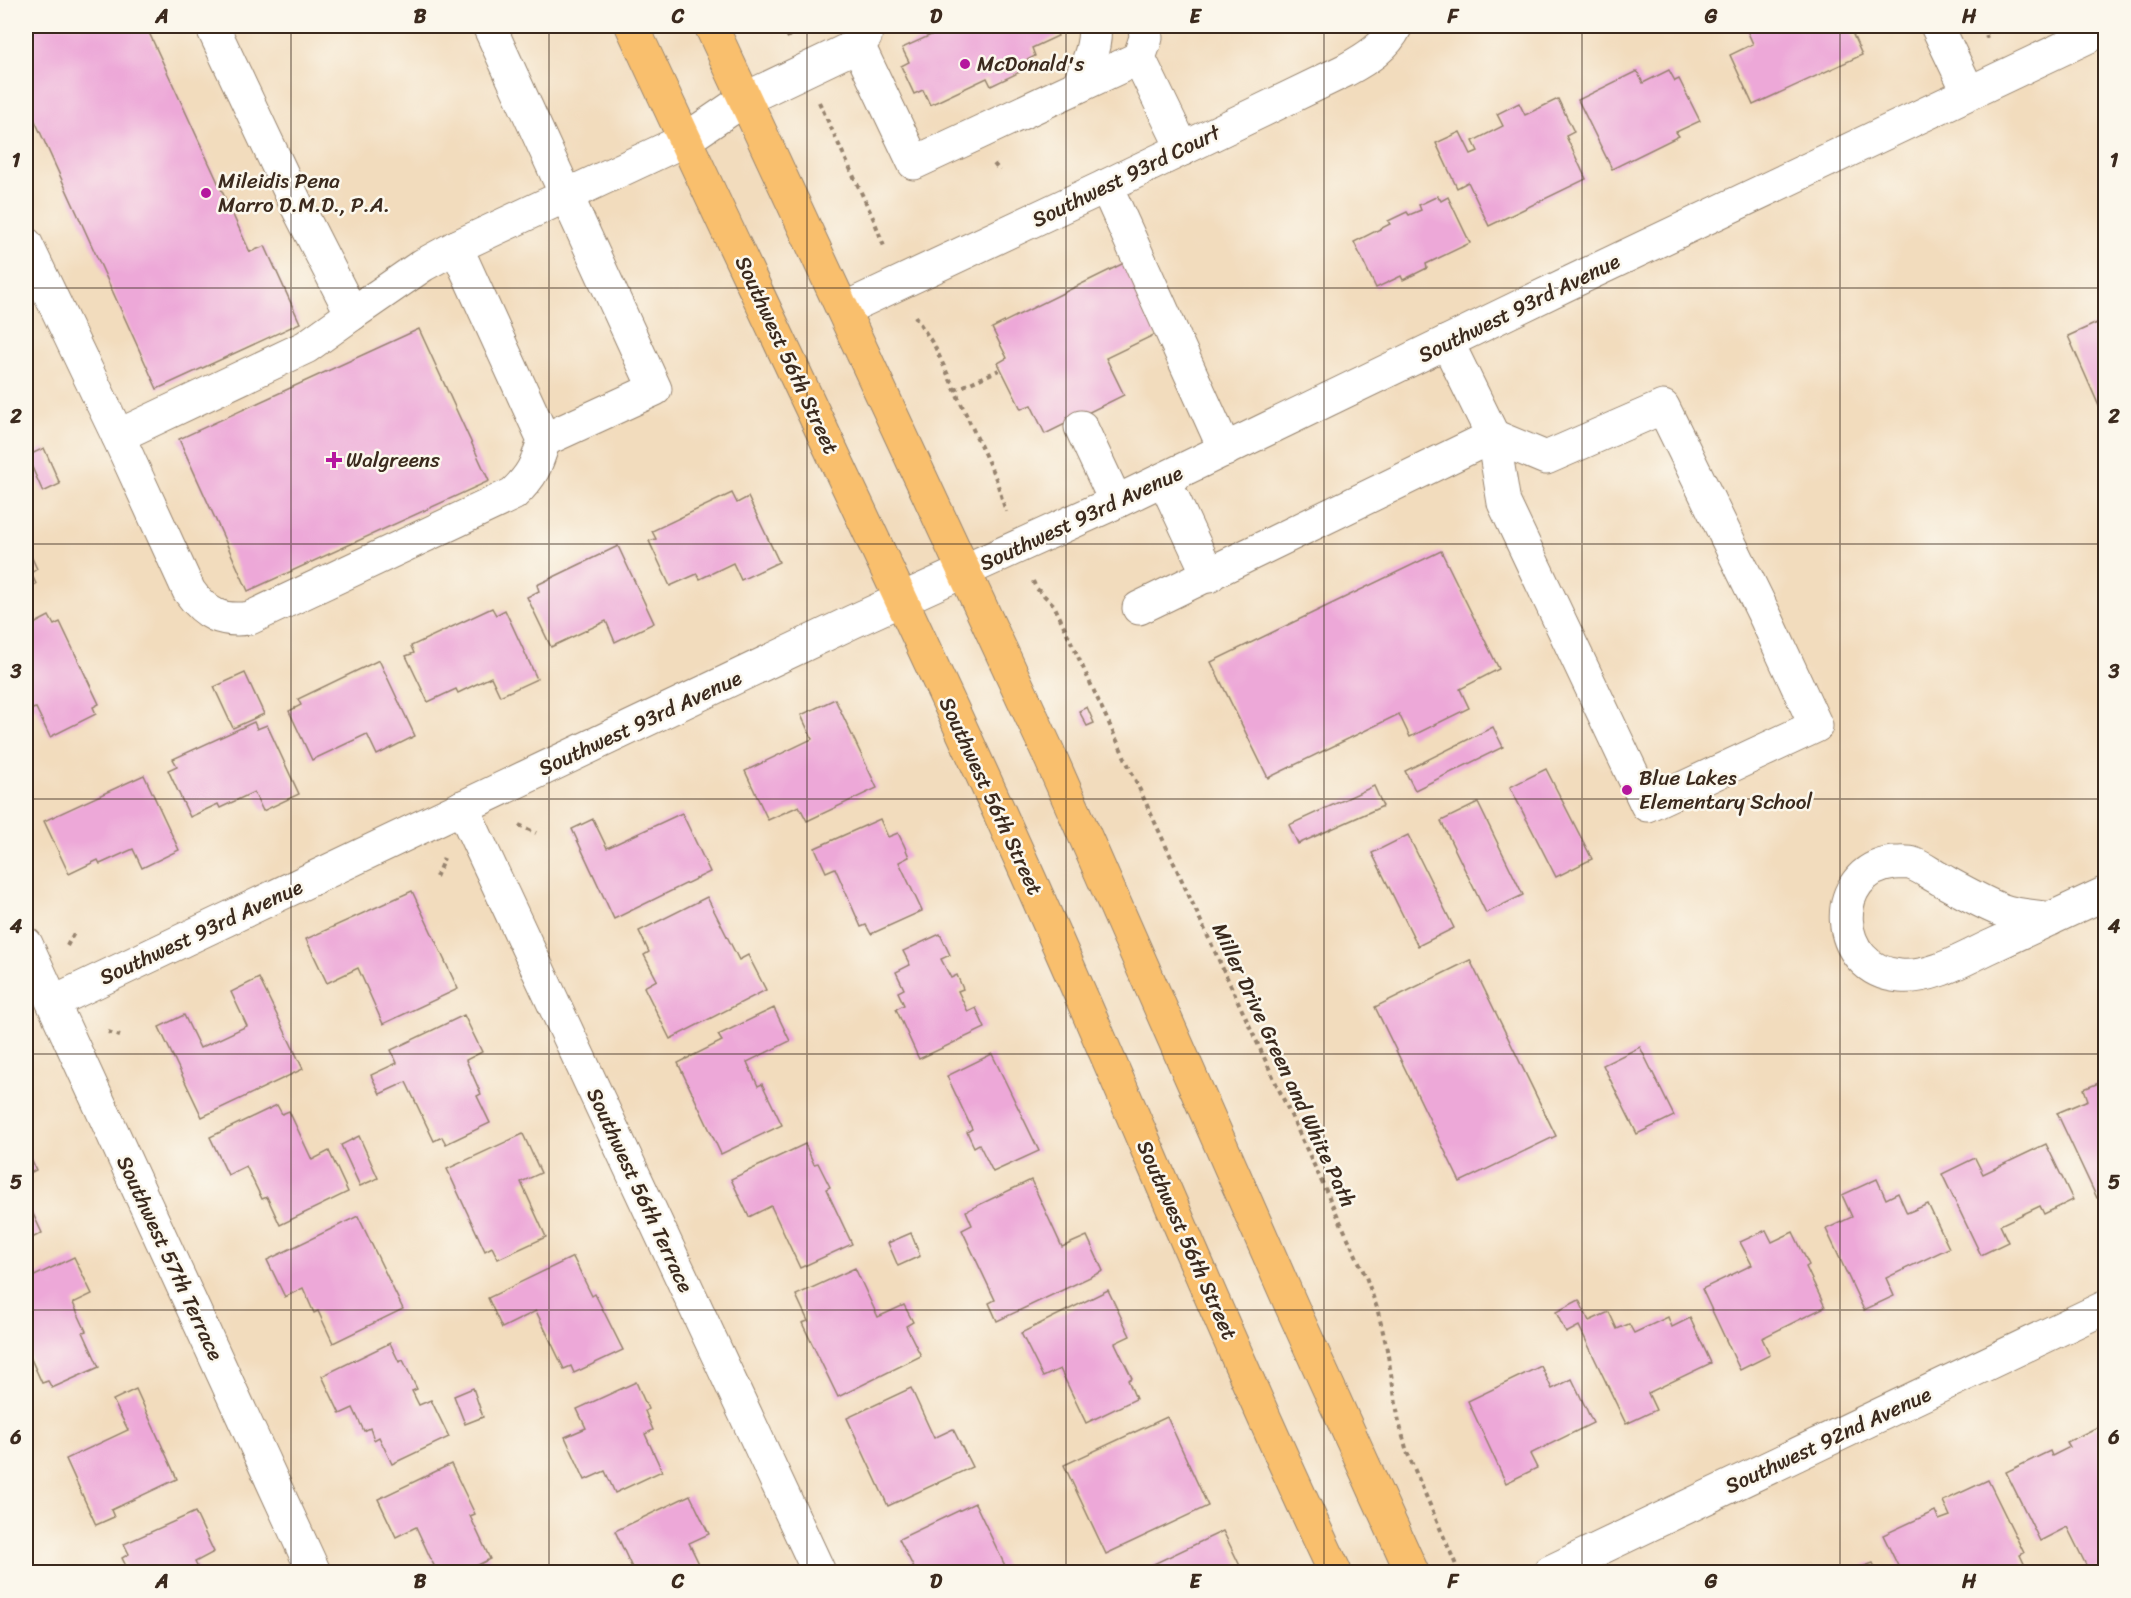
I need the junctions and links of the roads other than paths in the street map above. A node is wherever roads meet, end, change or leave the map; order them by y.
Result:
1 (212, 26) edge
2 (489, 26) edge
3 (632, 26) edge
4 (711, 26) edge
5 (1094, 26) edge
6 (1126, 26) edge
7 (1145, 26) edge
8 (1396, 26) edge
9 (1937, 26) edge
10 (2106, 28) edge
11 (868, 33) edge
12 (1139, 58) junction
13 (1078, 86) junction
14 (1969, 93) junction
15 (745, 99) junction
16 (685, 140) junction
17 (1183, 148) junction
18 (1106, 186) junction
19 (567, 195) junction
20 (26, 244) edge
21 (456, 247) junction
22 (844, 309) junction
23 (352, 314) junction
24 (1447, 342) junction
25 (1081, 427) dead end
26 (118, 436) junction
27 (1493, 436) junction
28 (544, 440) junction
29 (1225, 450) junction
30 (1164, 479) junction
31 (1116, 502) junction
32 (966, 572) junction
33 (1209, 576) junction
34 (902, 601) junction
35 (1139, 608) dead end
36 (462, 807) junction
37 (2106, 893) edge
38 (2050, 919) junction
39 (26, 944) edge
40 (53, 1002) junction
41 (2106, 1307) edge
42 (314, 1572) edge
43 (819, 1572) edge
44 (1335, 1572) edge
45 (1412, 1572) edge
46 (1550, 1572) edge

1 - 23 street
2 - 19 street
3 - 16 main road, Southwest 56th Street
4 - 15 main road
5 - 13 street
6 - 13 street
7 - 12 street
8 - 17 street, Southwest 93rd Court
9 - 14 street
10 - 14 street, Southwest 93rd Avenue
11 - 13 street
11 - 15 street
12 - 13 street
12 - 17 street
14 - 24 street, Southwest 93rd Avenue
15 - 16 street
15 - 22 main road
16 - 19 street
16 - 34 main road, Southwest 56th Street
17 - 18 street, Southwest 93rd Court
18 - 22 street, Southwest 93rd Court
18 - 29 street
19 - 21 street
19 - 28 street
20 - 26 street
21 - 23 street
21 - 28 street
22 - 32 main road
23 - 26 street
24 - 27 street
24 - 29 street, Southwest 93rd Avenue
25 - 31 street
26 - 28 street
27 - 27 street
27 - 33 street
29 - 30 street, Southwest 93rd Avenue
30 - 31 street, Southwest 93rd Avenue
30 - 33 street
31 - 32 street, Southwest 93rd Avenue
32 - 34 street, Southwest 93rd Avenue
32 - 45 main road
33 - 35 street
34 - 36 street, Southwest 93rd Avenue
34 - 44 main road, Southwest 56th Street
36 - 40 street, Southwest 93rd Avenue
36 - 43 street, Southwest 56th Terrace
37 - 38 street
38 - 38 street
39 - 40 street, Southwest 57th Terrace
40 - 42 street, Southwest 57th Terrace
41 - 46 street, Southwest 92nd Avenue

